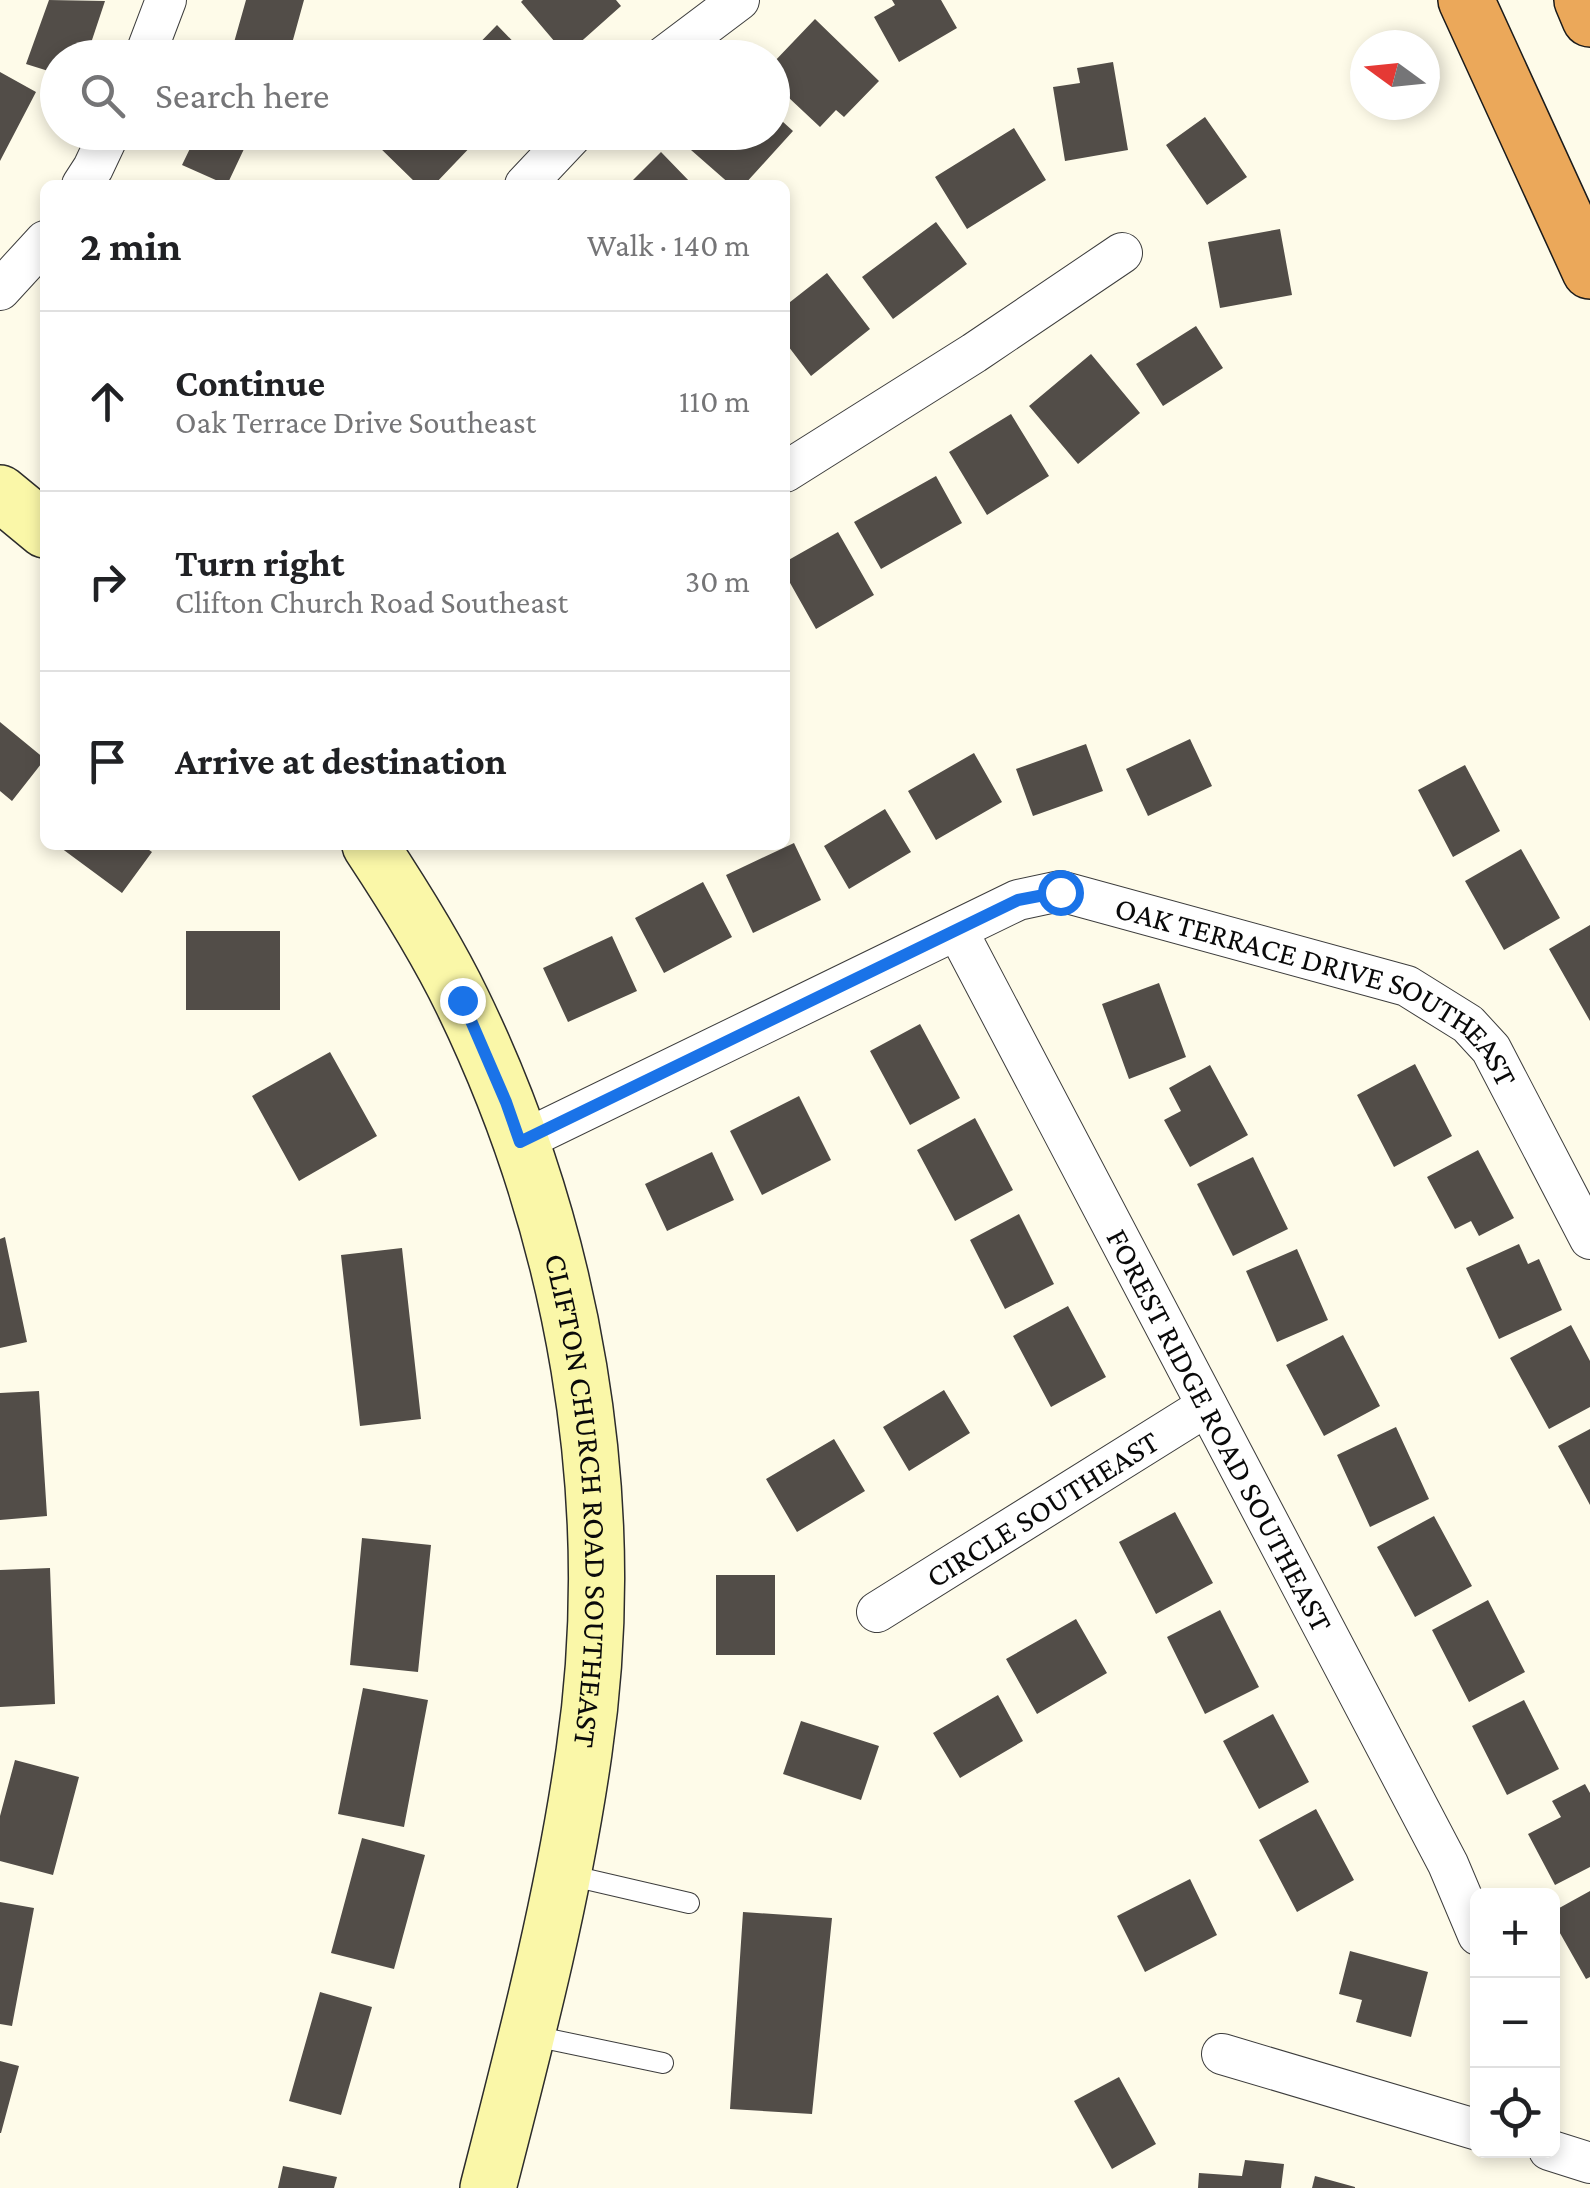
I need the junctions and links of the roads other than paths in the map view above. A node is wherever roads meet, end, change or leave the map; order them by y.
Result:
1 (166, 0) edge
2 (739, 0) edge
3 (1466, 0) edge
4 (1582, 0) edge
5 (1590, 19) edge
6 (151, 40) edge
7 (686, 40) edge
8 (558, 150) edge
9 (530, 180) edge
10 (40, 246) edge
11 (1122, 253) dead end
12 (1590, 272) edge
13 (0, 290) edge
14 (790, 469) edge
15 (0, 493) edge
16 (40, 526) edge
17 (373, 850) edge
18 (957, 930) junction
19 (520, 1142) junction
20 (1590, 1239) edge
21 (1208, 1406) junction
22 (877, 1612) dead end
23 (562, 1874) junction
24 (689, 1903) dead end
25 (1470, 1916) edge
26 (527, 2034) junction
27 (1222, 2054) dead end
28 (663, 2063) dead end
29 (1470, 2128) edge
30 (1560, 2154) edge
31 (1590, 2163) edge
32 (488, 2188) edge

1 - 6 street
2 - 7 street
3 - 12 highway
4 - 5 highway
8 - 9 street
10 - 13 street
11 - 14 street
15 - 16 street
17 - 19 street, CLIFTON CHURCH ROAD SOUTHEAST
18 - 19 street, OAK TERRACE DRIVE SOUTHEAST
18 - 20 street, OAK TERRACE DRIVE SOUTHEAST
18 - 21 street, FOREST RIDGE ROAD SOUTHEAST
19 - 23 street, CLIFTON CHURCH ROAD SOUTHEAST
21 - 22 street, CIRCLE SOUTHEAST
21 - 25 street, FOREST RIDGE ROAD SOUTHEAST
23 - 24 lane
23 - 26 street, CLIFTON CHURCH ROAD SOUTHEAST
26 - 28 lane
26 - 32 street, CLIFTON CHURCH ROAD SOUTHEAST
27 - 29 street
30 - 31 street

